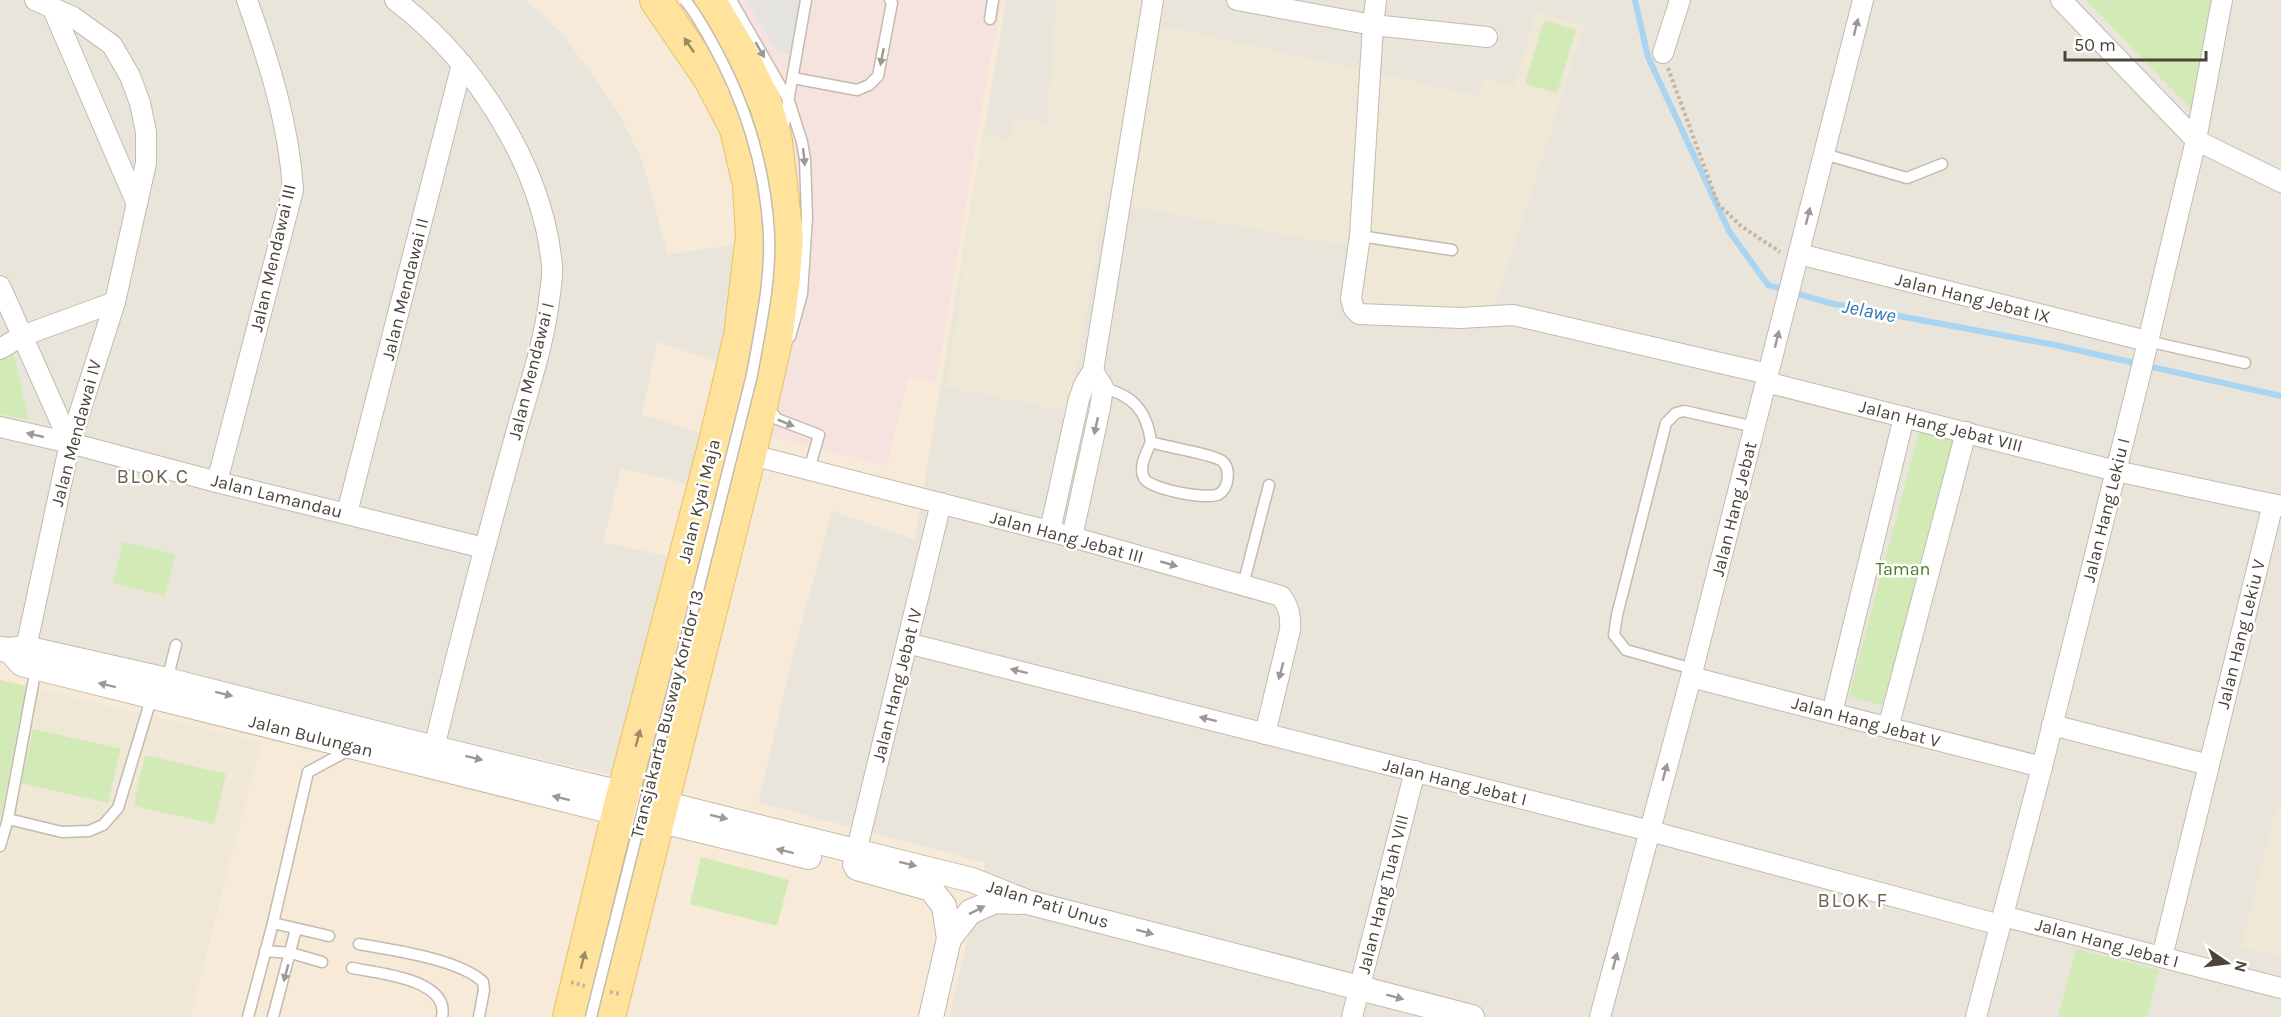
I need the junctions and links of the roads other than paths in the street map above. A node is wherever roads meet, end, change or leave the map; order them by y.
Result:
1 (247, 0) edge
2 (395, 0) edge
3 (656, 0) edge
4 (685, 0) edge
5 (709, 0) edge
6 (731, 0) edge
7 (806, 0) edge
8 (890, 0) edge
9 (993, 0) edge
10 (1153, 0) edge
11 (1237, 0) edge
12 (1376, 0) edge
13 (1680, 0) edge
14 (1863, 0) edge
15 (2061, 0) edge
16 (2222, 0) edge
17 (44, 4) edge
18 (990, 19) dead end
19 (1373, 25) junction
20 (1487, 37) dead end
21 (1663, 53) road end
22 (462, 64) junction
23 (793, 78) junction
24 (789, 100) junction
25 (780, 136) junction
26 (2196, 140) junction
27 (743, 154) junction
28 (1824, 154) junction
29 (1942, 164) dead end
30 (2281, 182) edge
31 (137, 204) junction
32 (1360, 236) junction
33 (1452, 250) dead end
34 (1796, 263) junction
35 (0, 286) edge
36 (114, 302) junction
37 (22, 336) junction
38 (2146, 346) junction
39 (0, 349) edge
40 (2245, 363) dead end
41 (1767, 378) junction
42 (1093, 381) junction
43 (1904, 417) junction
44 (0, 427) edge
45 (1755, 427) junction
46 (1966, 432) junction
47 (1151, 442) junction
48 (70, 443) junction
49 (714, 446) junction
50 (750, 454) junction
51 (809, 470) junction
52 (2116, 471) junction
53 (218, 482) junction
54 (1269, 485) dead end
55 (941, 503) junction
56 (2277, 505) edge
57 (347, 513) junction
58 (1050, 531) junction
59 (1072, 537) junction
60 (484, 548) junction
61 (1243, 585) junction
62 (907, 643) junction
63 (176, 645) dead end
64 (19, 656) edge
65 (1692, 673) junction
66 (159, 688) junction
67 (1832, 713) junction
68 (2052, 725) junction
69 (1888, 728) junction
70 (1265, 734) junction
71 (354, 747) junction
72 (434, 748) junction
73 (2209, 765) junction
74 (2042, 767) junction
75 (1415, 771) junction
76 (621, 803) junction
77 (660, 811) junction
78 (8, 819) junction
79 (1650, 831) junction
80 (0, 846) edge
81 (854, 859) junction
82 (1027, 902) junction
83 (2002, 921) junction
84 (273, 923) junction
85 (296, 929) junction
86 (329, 936) dead end
87 (949, 939) junction
88 (359, 944) dead end
89 (265, 951) junction
90 (291, 953) junction
91 (2162, 957) junction
92 (322, 962) dead end
93 (352, 968) dead end
94 (1359, 988) junction
95 (2281, 988) edge
96 (248, 1017) edge
97 (273, 1017) edge
98 (442, 1017) edge
99 (479, 1017) edge
100 (569, 1017) edge
101 (591, 1017) edge
102 (609, 1017) edge
103 (931, 1017) edge
104 (1352, 1017) edge
105 (1472, 1017) edge
106 (1599, 1017) edge
107 (1977, 1017) edge

1 - 53 street, Jalan Mendawai III
2 - 22 street, Jalan Mendawai I
27 -> 3 main road, Jalan Kyai Maja
4 - 101 lane, Transjakarta Busway Koridor 13, bridge
5 - 25 main road, Jalan Kyai Maja
6 -> 24 lane
7 - 23 lane
8 -> 23 lane
9 - 18 lane
10 - 42 street
11 - 19 street
12 - 19 street
13 - 21 street
28 -> 14 street, Jalan Hang Jebat
15 - 26 street
16 - 26 street, Jalan Hang Lekiu I
17 - 31 street, Jalan Mendawai IV
17 - 31 street, Jalan Mendawai IV
19 - 20 street
19 - 32 street
22 - 57 street, Jalan Mendawai II
22 - 60 street, Jalan Mendawai I
23 - 24 lane
24 - 25 lane
24 -> 51 lane
25 - 27 lane
25 - 50 main road, Jalan Kyai Maja
26 - 30 street
26 - 38 street, Jalan Hang Lekiu I
27 - 49 main road, Jalan Kyai Maja
28 - 29 lane
34 -> 28 street, Jalan Hang Jebat
31 - 36 street, Jalan Mendawai IV
32 - 33 lane
32 - 41 street, Jalan Hang Jebat VIII
34 - 38 street, Jalan Hang Jebat IX
41 -> 34 street, Jalan Hang Jebat
35 - 37 street
36 - 37 street
36 - 48 street, Jalan Mendawai IV
37 - 39 street
37 - 48 street
38 - 40 lane
38 - 52 street, Jalan Hang Lekiu I
41 - 43 street, Jalan Hang Jebat VIII
41 - 45 street, Jalan Hang Jebat
42 - 47 lane
42 - 58 street
42 -> 59 street
43 - 46 street, Jalan Hang Jebat VIII
43 - 67 street
48 -> 44 street, Jalan Lamandau
45 - 65 street, Jalan Hang Jebat
45 - 65 lane
46 - 52 street, Jalan Hang Jebat VIII
46 - 69 street
47 - 47 lane
48 - 53 street, Jalan Lamandau
48 - 64 street, Jalan Mendawai IV
49 - 50 street, Jalan Hang Jebat III
76 -> 49 main road, Jalan Kyai Maja
50 - 51 street, Jalan Hang Jebat III
50 - 77 main road, Jalan Kyai Maja
51 - 55 street, Jalan Hang Jebat III
52 - 56 street, Jalan Hang Jebat VIII
52 - 68 street, Jalan Hang Lekiu I
53 - 57 street, Jalan Lamandau
54 - 61 lane
55 - 58 street, Jalan Hang Jebat III
55 - 62 street, Jalan Hang Jebat IV
56 - 73 street, Jalan Hang Lekiu V
57 - 60 street, Jalan Lamandau
58 - 59 street, Jalan Hang Jebat III
59 -> 61 street, Jalan Hang Jebat III
60 - 72 street, Jalan Mendawai I
61 -> 70 street, Jalan Hang Jebat III
70 -> 62 street, Jalan Hang Jebat I
62 - 81 street, Jalan Hang Jebat IV
63 - 66 lane
64 - 66 street, Jalan Bulungan
64 - 78 lane
65 - 67 street, Jalan Hang Jebat V
79 -> 65 street, Jalan Hang Jebat
66 - 71 street, Jalan Bulungan
66 -> 72 street, Jalan Bulungan
66 - 78 lane
67 - 69 street, Jalan Hang Jebat V
68 - 73 street
68 - 74 street, Jalan Hang Lekiu I
69 - 74 street, Jalan Hang Jebat V
70 - 75 street, Jalan Hang Jebat I
76 -> 71 street, Jalan Bulungan
71 - 84 lane
72 -> 76 street, Jalan Bulungan
73 - 91 street, Jalan Hang Lekiu V
74 - 83 street, Jalan Hang Lekiu I
75 - 79 street, Jalan Hang Jebat I
75 - 94 street, Jalan Hang Tuah VIII
76 - 77 street, Jalan Pati Unus
100 -> 76 main road, Jalan Kyai Maja
77 - 81 street, Jalan Pati Unus
77 - 102 main road, Jalan Kyai Maja
78 - 80 lane
79 - 83 street, Jalan Hang Jebat I
106 -> 79 street, Jalan Hang Jebat
81 -> 82 street, Jalan Pati Unus
81 - 87 street, Jalan Pati Unus
87 -> 82 street
82 -> 94 street, Jalan Pati Unus
83 - 91 street, Jalan Hang Jebat I
83 - 107 street, Jalan Hang Lekiu I
84 - 85 lane
84 - 89 lane
85 - 86 lane
85 - 90 lane
87 - 103 street
88 - 99 lane
89 - 90 lane
89 - 96 lane
90 - 92 lane
90 -> 97 lane
91 - 95 street, Jalan Hang Jebat I
93 - 98 lane
94 - 104 street, Jalan Hang Tuah VIII
94 -> 105 street, Jalan Pati Unus

